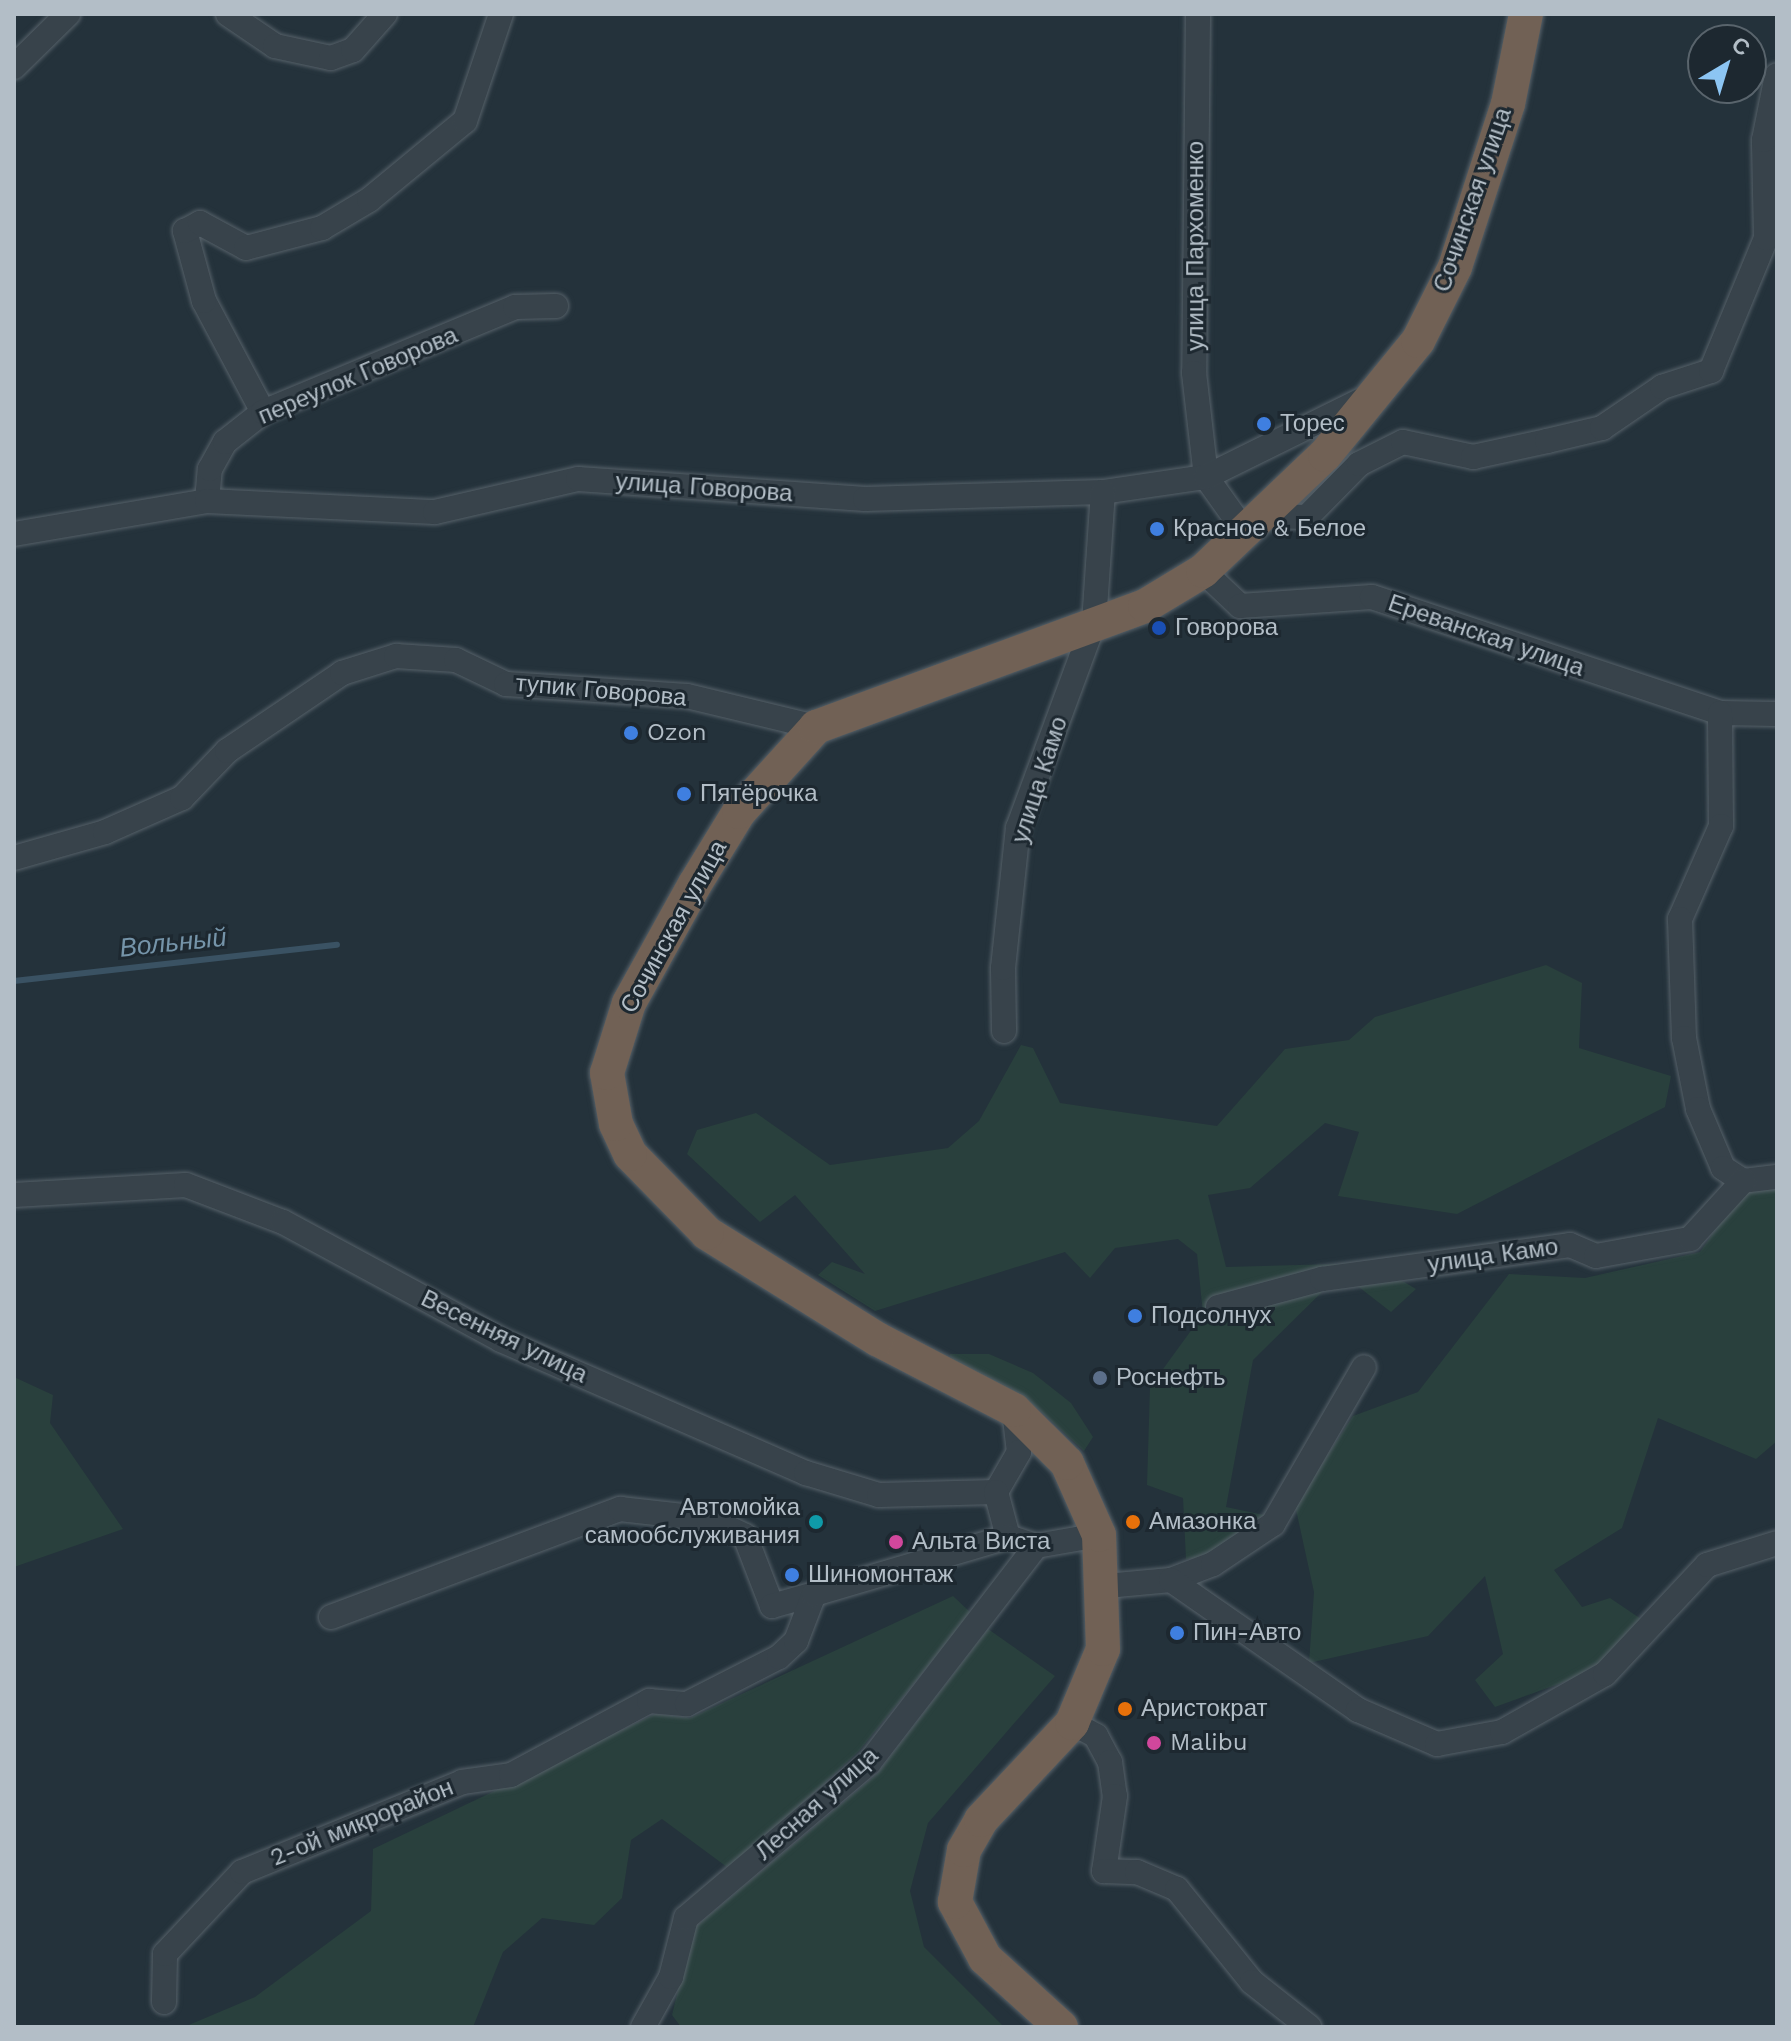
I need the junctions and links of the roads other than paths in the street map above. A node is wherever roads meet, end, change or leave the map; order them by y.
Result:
1 (68, 14) edge
2 (228, 14) edge
3 (385, 14) edge
4 (501, 14) edge
5 (1198, 14) edge
6 (1526, 14) edge
7 (14, 67) edge
8 (1777, 75) edge
9 (556, 306) dead end
10 (1379, 391) junction
11 (263, 412) junction
12 (1206, 477) junction
13 (1103, 492) junction
14 (207, 501) junction
15 (1255, 525) junction
16 (14, 534) edge
17 (1203, 571) junction
18 (1094, 623) junction
19 (1720, 713) junction
20 (1777, 714) edge
21 (816, 727) junction
22 (14, 858) edge
23 (1004, 1031) dead end
24 (1777, 1177) edge
25 (1743, 1181) junction
26 (14, 1195) edge
27 (1218, 1307) dead end
28 (1364, 1367) dead end
29 (1014, 1410) junction
30 (996, 1492) junction
31 (1095, 1524) junction
32 (1008, 1537) junction
33 (1777, 1543) edge
34 (1036, 1546) junction
35 (1171, 1580) junction
36 (1106, 1586) junction
37 (814, 1594) junction
38 (331, 1617) dead end
39 (1072, 1723) junction
40 (164, 2002) dead end
41 (643, 2027) edge
42 (1061, 2027) edge
43 (1309, 2027) edge

1 - 7 street
2 - 3 street
4 - 11 street
5 - 12 street, улица Пархоменко
6 - 10 highway, Сочинская улица
8 - 15 street
9 - 11 street, переулок Говорова
10 - 12 street, улица Говорова
10 - 15 highway, Сочинская улица
11 - 14 street, переулок Говорова
12 - 13 street, улица Говорова
12 - 15 street
13 - 14 street, улица Говорова
13 - 18 street, улица Камо
14 - 16 street, улица Говорова
15 - 17 highway, Сочинская улица
17 - 18 highway, Сочинская улица
17 - 19 street, Ереванская улица
18 - 21 highway, Сочинская улица
18 - 23 street, улица Камо
19 - 20 street, Ереванская улица
19 - 25 street
21 - 22 street, тупик Говорова
21 - 29 highway, Сочинская улица
24 - 25 street
25 - 27 street, улица Камо
26 - 30 street, Весенняя улица
28 - 35 street
29 - 30 street
29 - 31 highway, Сочинская улица
30 - 32 street
31 - 34 street
31 - 36 highway, Сочинская улица
32 - 34 street
32 - 37 street
33 - 35 street
34 - 41 street, Лесная улица
35 - 36 street
36 - 39 highway, Сочинская улица
37 - 38 street
37 - 40 street, 2-ой микрорайон
39 - 42 highway
39 - 43 street

